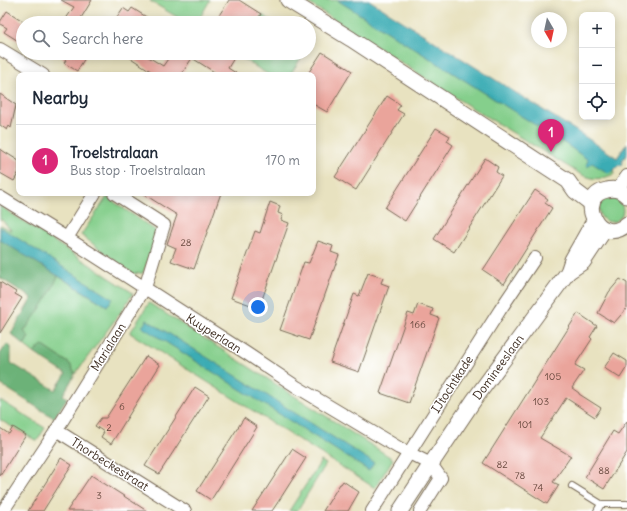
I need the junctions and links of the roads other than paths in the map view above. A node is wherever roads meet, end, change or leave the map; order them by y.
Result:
1 (288, 0) edge
2 (314, 16) edge
3 (316, 17) edge
4 (0, 49) edge
5 (16, 59) edge
6 (18, 60) edge
7 (38, 72) edge
8 (627, 176) edge
9 (622, 193) edge
10 (93, 196) edge
11 (119, 196) edge
12 (0, 197) edge
13 (595, 199) junction
14 (600, 225) junction
15 (627, 225) edge
16 (67, 238) junction
17 (535, 258) dead end
18 (145, 288) junction
19 (56, 430) junction
20 (408, 453) junction
21 (431, 464) junction
22 (572, 486) dead end
23 (601, 504) junction
24 (627, 504) edge
25 (3, 511) edge
26 (185, 511) edge
27 (372, 511) edge
28 (400, 511) edge
29 (420, 511) edge
30 (596, 511) edge

1 - 2 street
3 - 13 street
4 - 5 street
6 - 7 street
8 - 9 street
9 - 13 street
10 - 16 street
11 - 18 street, Marialaan
12 - 16 street, Kuyperlaan
13 - 14 street
14 - 15 street
14 - 21 street, Domineeslaan
16 - 18 street, Kuyperlaan
17 - 20 street, IJtochtkade
18 - 19 street, Marialaan
18 - 20 street, Kuyperlaan
19 - 25 street, Marialaan
19 - 26 street, Thorbeckestraat
20 - 21 street, Kuyperlaan
20 - 27 street, IJtochtkade
21 - 28 street, Domineeslaan
21 - 29 street
22 - 23 lane
23 - 24 lane
23 - 30 lane

